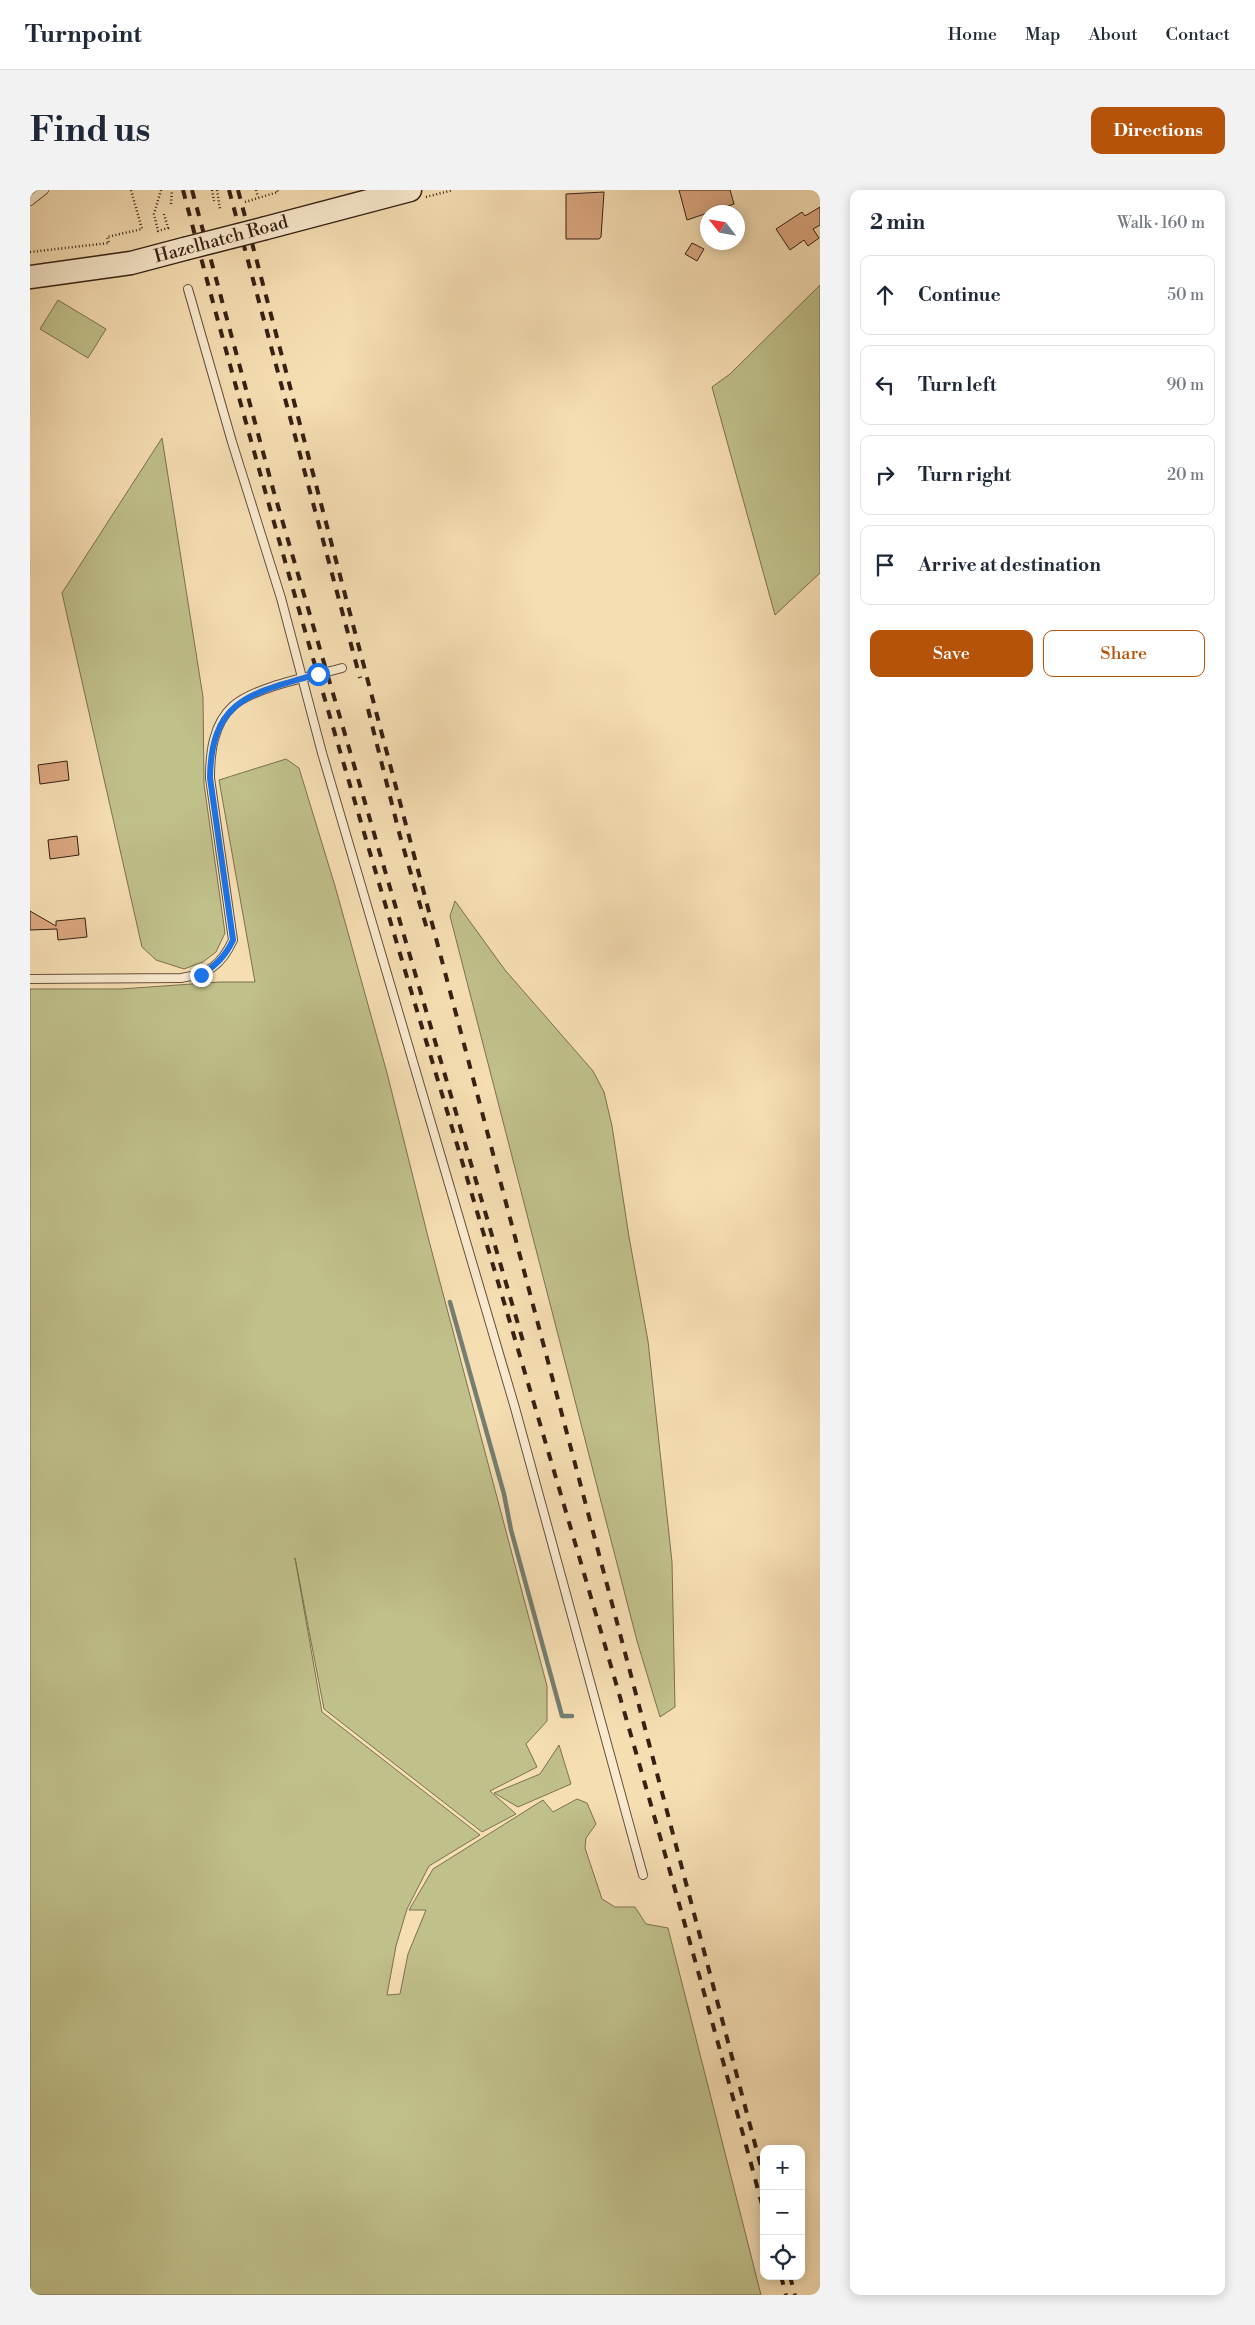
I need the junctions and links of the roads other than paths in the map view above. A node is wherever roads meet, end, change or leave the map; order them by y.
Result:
1 (44, 190) edge
2 (410, 190) edge
3 (30, 201) edge
4 (30, 277) edge
5 (188, 288) dead end
6 (342, 668) dead end
7 (304, 678) junction
8 (30, 980) edge
9 (643, 1875) dead end

1 - 3 lane
2 - 4 main road, Hazelhatch Road, bridge
5 - 7 lane
6 - 7 lane
7 - 8 lane
7 - 9 lane

